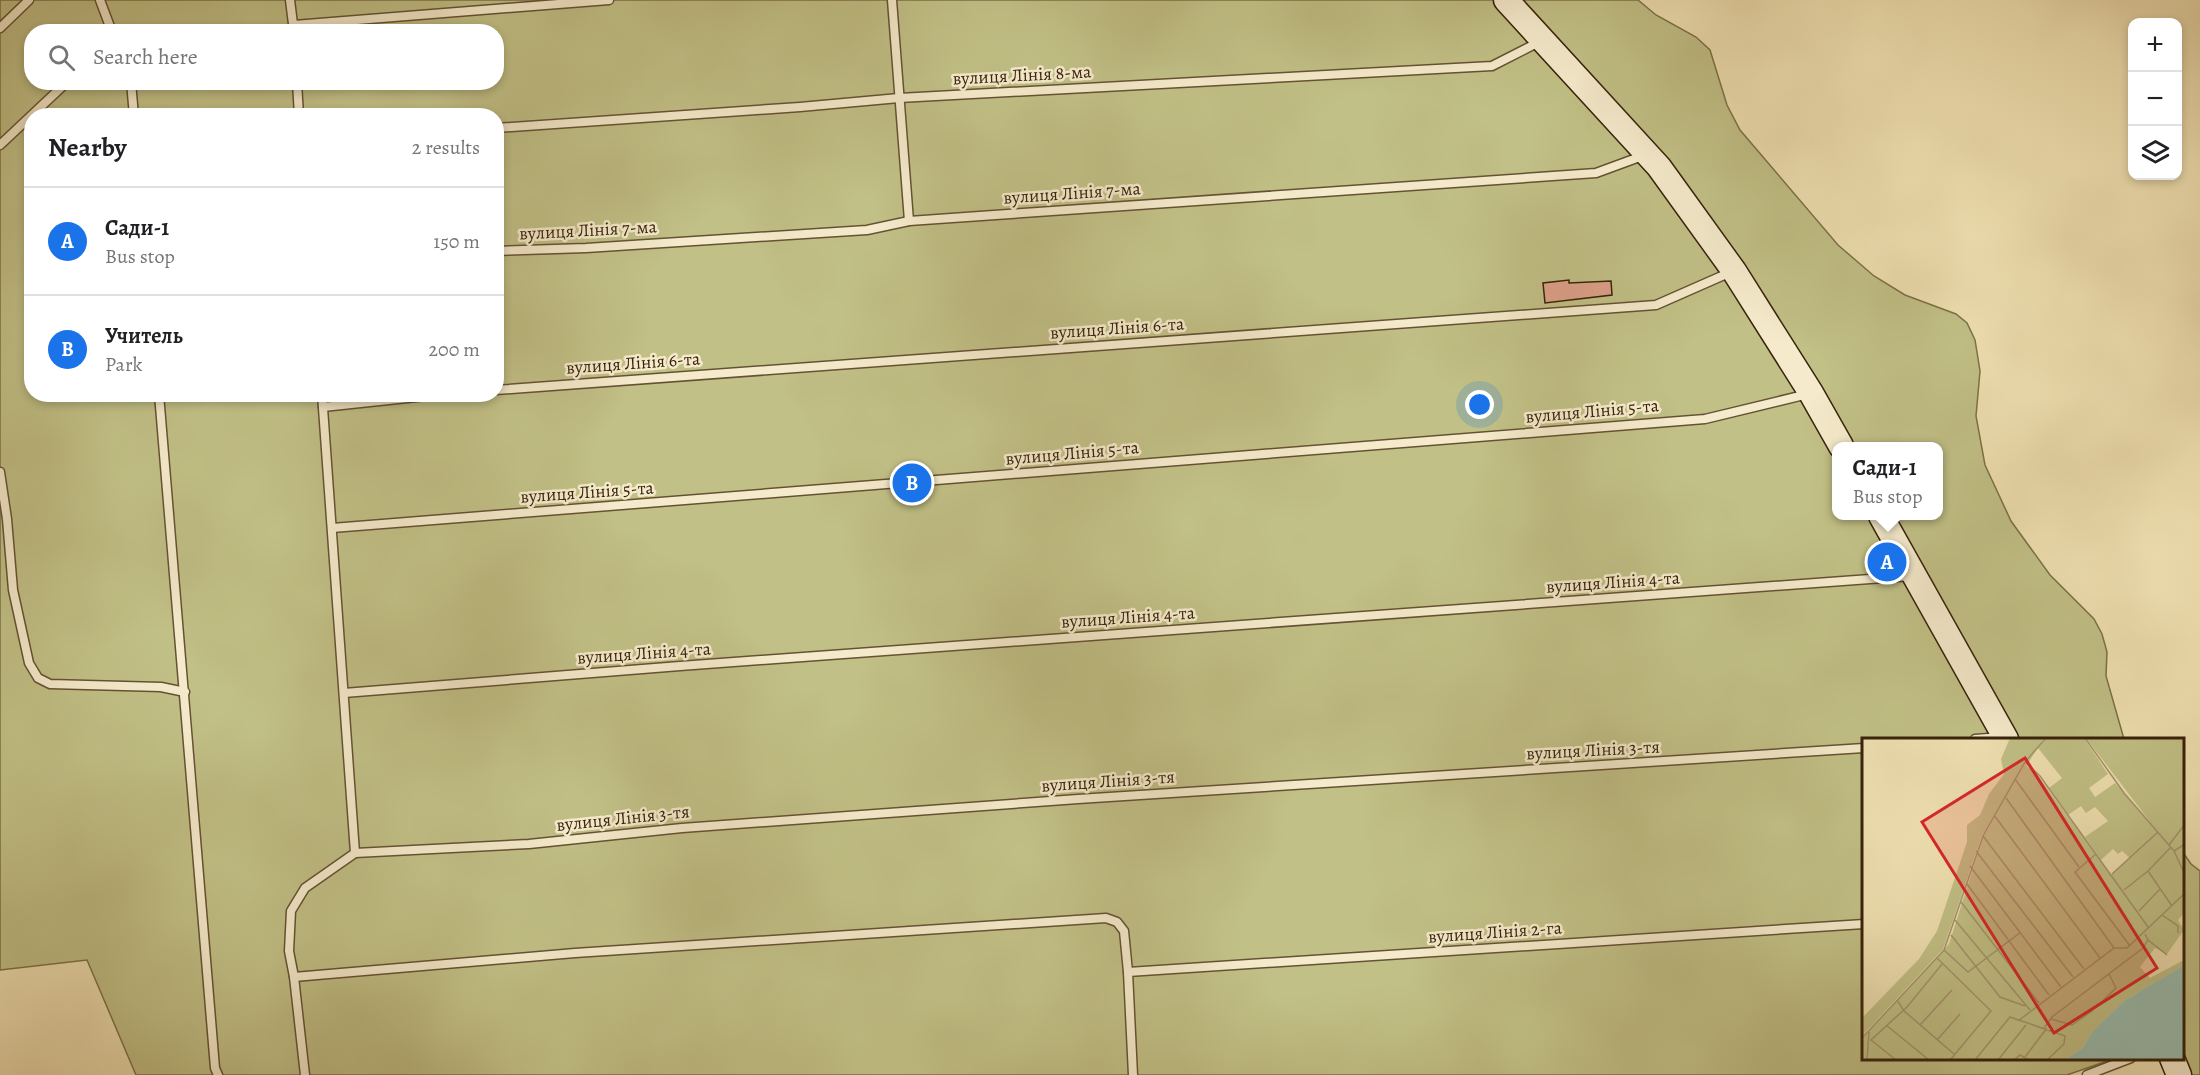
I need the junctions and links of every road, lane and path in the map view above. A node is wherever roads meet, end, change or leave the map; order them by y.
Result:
1 (29, 0) edge
2 (100, 0) edge
3 (290, 0) edge
4 (609, 0) edge
5 (892, 0) edge
6 (1506, 0) edge
7 (109, 24) edge
8 (293, 24) edge
9 (339, 24) edge
10 (0, 28) edge
11 (1543, 40) junction
12 (58, 90) edge
13 (132, 90) edge
14 (297, 90) edge
15 (899, 98) junction
16 (39, 108) edge
17 (133, 108) edge
18 (299, 108) edge
19 (24, 122) edge
20 (504, 127) edge
21 (0, 145) edge
22 (1647, 154) junction
23 (909, 221) junction
24 (504, 251) edge
25 (1734, 271) junction
26 (504, 389) edge
27 (1811, 393) junction
28 (160, 402) edge
29 (323, 402) edge
30 (370, 402) edge
31 (323, 407) junction
32 (1838, 442) edge
33 (0, 472) edge
34 (1883, 520) edge
35 (332, 528) junction
36 (1916, 576) junction
37 (185, 692) junction
38 (344, 693) junction
39 (2005, 738) edge
40 (1862, 748) edge
41 (355, 853) junction
42 (1862, 924) edge
43 (1128, 972) junction
44 (294, 977) junction
45 (2128, 1060) edge
46 (2172, 1060) edge
47 (218, 1075) edge
48 (305, 1075) edge
49 (1133, 1075) edge
50 (2087, 1075) edge
51 (2179, 1075) edge

1 - 10 lane
2 - 7 lane
3 - 8 lane
4 - 9 lane
5 - 15 lane
6 - 11 main road
11 - 15 lane, вулиця Лінія 8-ма
11 - 22 main road
12 - 16 lane
13 - 17 lane
14 - 18 lane
15 - 20 lane, вулиця Лінія 8-ма
15 - 23 lane
19 - 21 lane
22 - 23 lane, вулиця Лінія 7-ма
22 - 25 main road
23 - 24 lane, вулиця Лінія 7-ма
25 - 26 lane, вулиця Лінія 6-та
25 - 27 main road
27 - 32 main road
27 - 35 lane, вулиця Лінія 5-та
28 - 37 lane
29 - 31 lane
30 - 31 lane
31 - 35 lane
33 - 37 lane
34 - 36 main road
35 - 38 lane
36 - 38 lane, вулиця Лінія 4-та
36 - 39 main road
37 - 47 lane
38 - 41 lane
40 - 41 lane, вулиця Лінія 3-тя
41 - 44 lane
42 - 43 lane, вулиця Лінія 2-га
43 - 44 lane
43 - 49 lane
44 - 48 lane
45 - 50 lane
46 - 51 main road

